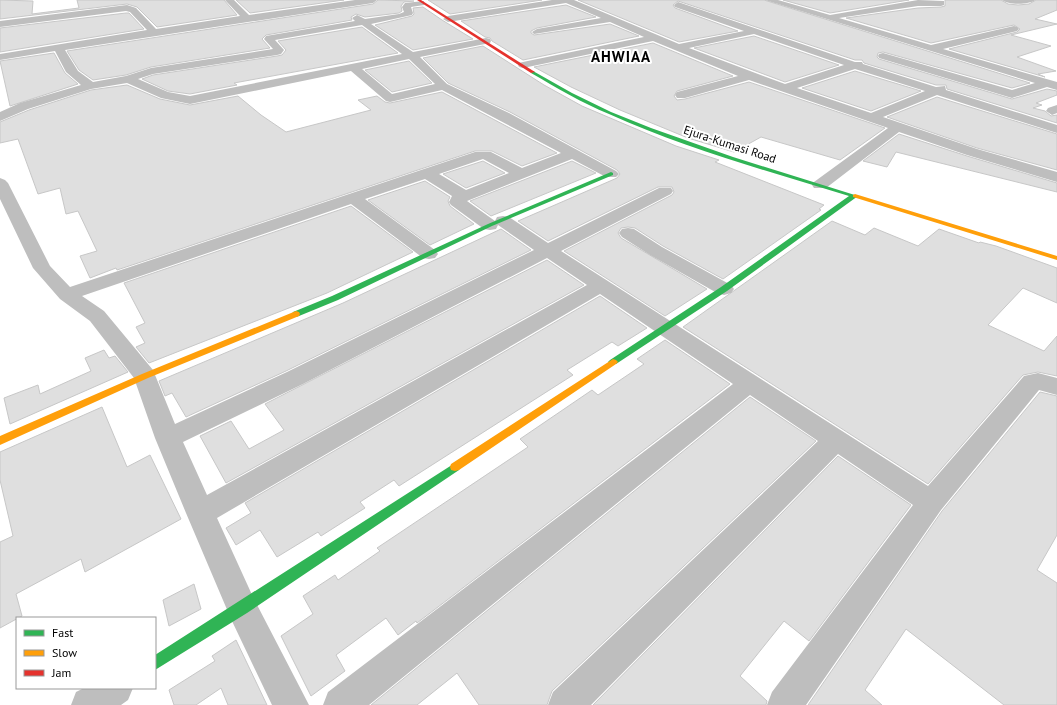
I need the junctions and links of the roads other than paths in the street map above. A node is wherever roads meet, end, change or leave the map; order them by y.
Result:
1 (229, 0) edge
2 (373, 0) edge
3 (568, 0) edge
4 (769, 0) edge
5 (1006, 0) edge
6 (1031, 0) edge
7 (420, 1) edge
8 (695, 1) dead end
9 (941, 3) dead end
10 (338, 5) junction
11 (464, 7) dead end
12 (438, 13) junction
13 (829, 17) junction
14 (247, 18) junction
15 (448, 19) junction
16 (611, 19) junction
17 (364, 22) junction
18 (0, 24) edge
19 (1014, 29) dead end
20 (755, 31) junction
21 (154, 32) junction
22 (537, 32) dead end
23 (654, 38) junction
24 (486, 41) junction
25 (918, 45) junction
26 (59, 48) junction
27 (677, 48) junction
28 (931, 48) junction
29 (883, 56) junction
30 (0, 57) edge
31 (413, 57) junction
32 (959, 57) junction
33 (523, 65) junction
34 (854, 65) junction
35 (354, 68) junction
36 (924, 68) junction
37 (1002, 70) junction
38 (748, 76) junction
39 (893, 77) junction
40 (128, 79) junction
41 (966, 81) junction
42 (1052, 85) edge
43 (88, 86) junction
44 (443, 86) junction
45 (786, 88) junction
46 (936, 91) junction
47 (681, 95) dead end
48 (0, 117) edge
49 (873, 117) junction
50 (898, 126) junction
51 (1057, 129) edge
52 (573, 153) junction
53 (427, 173) junction
54 (518, 173) junction
55 (611, 174) joint
56 (1057, 178) edge
57 (0, 183) edge
58 (820, 185) junction
59 (664, 191) dead end
60 (464, 196) junction
61 (854, 196) junction
62 (352, 197) junction
63 (497, 223) junction
64 (628, 233) dead end
65 (548, 250) junction
66 (429, 254) junction
67 (1057, 258) edge
68 (601, 285) junction
69 (724, 288) junction
70 (67, 295) junction
71 (666, 327) junction
72 (145, 376) junction
73 (749, 384) junction
74 (1057, 387) edge
75 (168, 438) junction
76 (836, 440) junction
77 (0, 441) edge
78 (931, 502) junction
79 (200, 513) junction
80 (242, 608) junction
81 (156, 663) edge
82 (114, 689) edge
83 (89, 705) edge
84 (291, 705) edge
85 (341, 705) edge
86 (566, 705) edge
87 (785, 705) edge

1 - 14 street
2 - 10 street
3 - 15 street
3 - 16 street
4 - 13 street
5 - 6 street
7 - 12 street, Ejura-Kumasi Road
7 - 17 street
8 - 20 street
9 - 13 street
10 - 14 street
10 - 17 street
11 - 12 street
12 - 15 street, Ejura-Kumasi Road
13 - 25 street
14 - 21 street
15 - 24 street, Ejura-Kumasi Road
16 - 22 street
16 - 23 street
17 - 31 street
17 - 40 street
18 - 21 street
19 - 28 street
20 - 27 street
20 - 34 street
21 - 26 street
23 - 27 street
23 - 33 street
24 - 31 street
24 - 33 street, Ejura-Kumasi Road
25 - 28 street
25 - 29 street
26 - 30 street
26 - 43 street
27 - 38 street
28 - 32 street
29 - 34 street
29 - 36 street
31 - 35 street
31 - 44 street
32 - 36 street
32 - 37 street
33 - 58 street, Ejura-Kumasi Road
34 - 39 street
34 - 45 street
35 - 40 street
35 - 44 street
36 - 39 street
36 - 41 street
37 - 41 street
37 - 42 street
38 - 45 street
38 - 47 street
39 - 46 street
40 - 43 street
41 - 42 street
41 - 46 street
43 - 48 street
44 - 52 street
45 - 49 street
46 - 49 street
46 - 51 street
49 - 50 street
50 - 56 street
50 - 58 street
52 - 54 street
52 - 55 street
53 - 54 street
53 - 60 street
53 - 62 street
54 - 60 street
55 - 63 street
57 - 70 street
58 - 61 street, Ejura-Kumasi Road
59 - 65 street
60 - 63 street
61 - 67 street, Ejura-Kumasi Road
61 - 69 street
62 - 66 street
62 - 70 street
63 - 65 street
63 - 66 street
64 - 69 street
65 - 68 street
65 - 75 street
66 - 72 street
68 - 71 street
68 - 79 street
69 - 71 street
70 - 72 street
71 - 73 street
71 - 80 street
72 - 75 street
72 - 77 street
73 - 76 street
73 - 85 street
74 - 78 street
75 - 79 street
76 - 78 street
76 - 86 street
78 - 87 street
79 - 80 street
80 - 81 street
80 - 84 street
82 - 83 street

